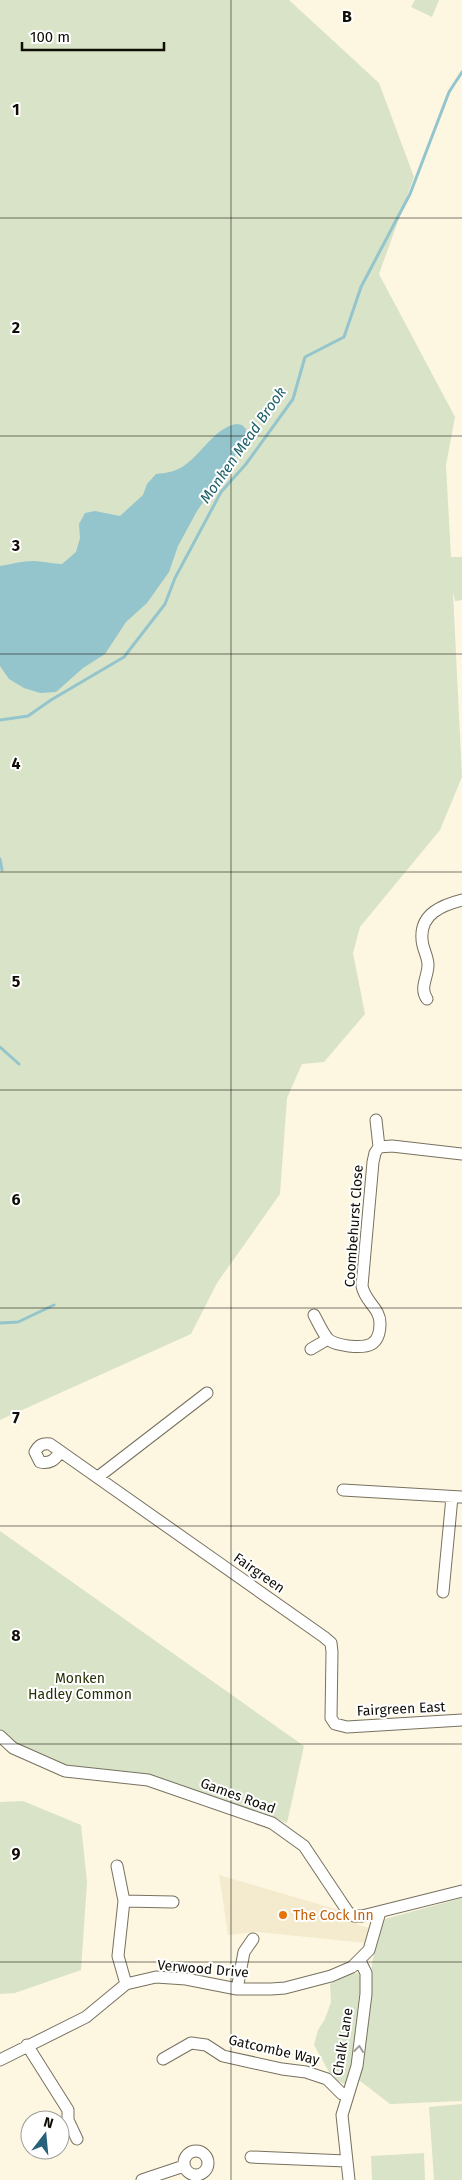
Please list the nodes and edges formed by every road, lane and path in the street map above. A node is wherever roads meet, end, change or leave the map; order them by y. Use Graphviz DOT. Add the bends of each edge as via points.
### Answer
graph roads {
  1 [pos="462,900"];
  2 [pos="427,999"];
  3 [pos="376,1120"];
  4 [pos="379,1147"];
  5 [pos="462,1154"];
  6 [pos="314,1315"];
  7 [pos="328,1339"];
  8 [pos="311,1349"];
  9 [pos="207,1393"];
  10 [pos="60,1452"];
  11 [pos="98,1478"];
  12 [pos="343,1490"];
  13 [pos="457,1497"];
  14 [pos="443,1592"];
  15 [pos="462,1720"];
  16 [pos="341,1727"];
  17 [pos="0,1736"];
  18 [pos="117,1866"];
  19 [pos="462,1892"];
  20 [pos="124,1901"];
  21 [pos="173,1902"];
  22 [pos="380,1912"];
  23 [pos="253,1939"];
  24 [pos="360,1961"];
  25 [pos="126,1984"];
  26 [pos="237,1989"];
  27 [pos="27,2045"];
  28 [pos="163,2059"];
  29 [pos="0,2060"];
  30 [pos="347,2096"];
  31 [pos="77,2139"];
  32 [pos="251,2157"];
  33 [pos="346,2161"];
  34 [pos="184,2166"];
  35 [pos="142,2180"];
  36 [pos="350,2180"];
  1 -- 2 [label="street" via="434,911 423,928 428,968 423,991"];
  3 -- 4 [label="street, Coombehurst Close"];
  4 -- 5 [label="street"];
  4 -- 7 [label="street, Coombehurst Close" via="373,1162 362,1286 364,1295 380,1316 379,1334 365,1348"];
  6 -- 7 [label="street"];
  7 -- 8 [label="street"];
  9 -- 11 [label="street"];
  10 -- 11 [label="street, Fairgreen"];
  11 -- 16 [label="street, Fairgreen" via="331,1643 331,1718"];
  12 -- 13 [label="street"];
  13 -- 14 [label="street"];
  15 -- 16 [label="street, Fairgreen East"];
  17 -- 22 [label="street, Games Road" via="13,1748 65,1770 148,1780 272,1823 304,1846 348,1912 354,1916"];
  18 -- 20 [label="street"];
  19 -- 22 [label="street, Games Road"];
  20 -- 21 [label="street"];
  20 -- 25 [label="street" via="118,1956"];
  22 -- 24 [label="street" via="369,1950"];
  23 -- 26 [label="street" via="244,1952"];
  24 -- 26 [label="street, Verwood Drive" via="332,1976 285,1988"];
  30 -- 24 [label="street, Chalk Lane, one-way" via="357,2066 366,1994 366,1973"];
  25 -- 26 [label="street, Verwood Drive" via="156,1977"];
  25 -- 27 [label="street, Verwood Drive" via="86,2016"];
  27 -- 29 [label="street, Verwood Drive"];
  27 -- 31 [label="street" via="68,2110 68,2120"];
  28 -- 30 [label="street, Gatcombe Way" via="191,2043 206,2045 223,2056 327,2079"];
  30 -- 33 [label="street, Chalk Lane" via="342,2115"];
  32 -- 33 [label="street"];
  33 -- 36 [label="street, Chalk Lane"];
  34 -- 35 [label="street"];
}
